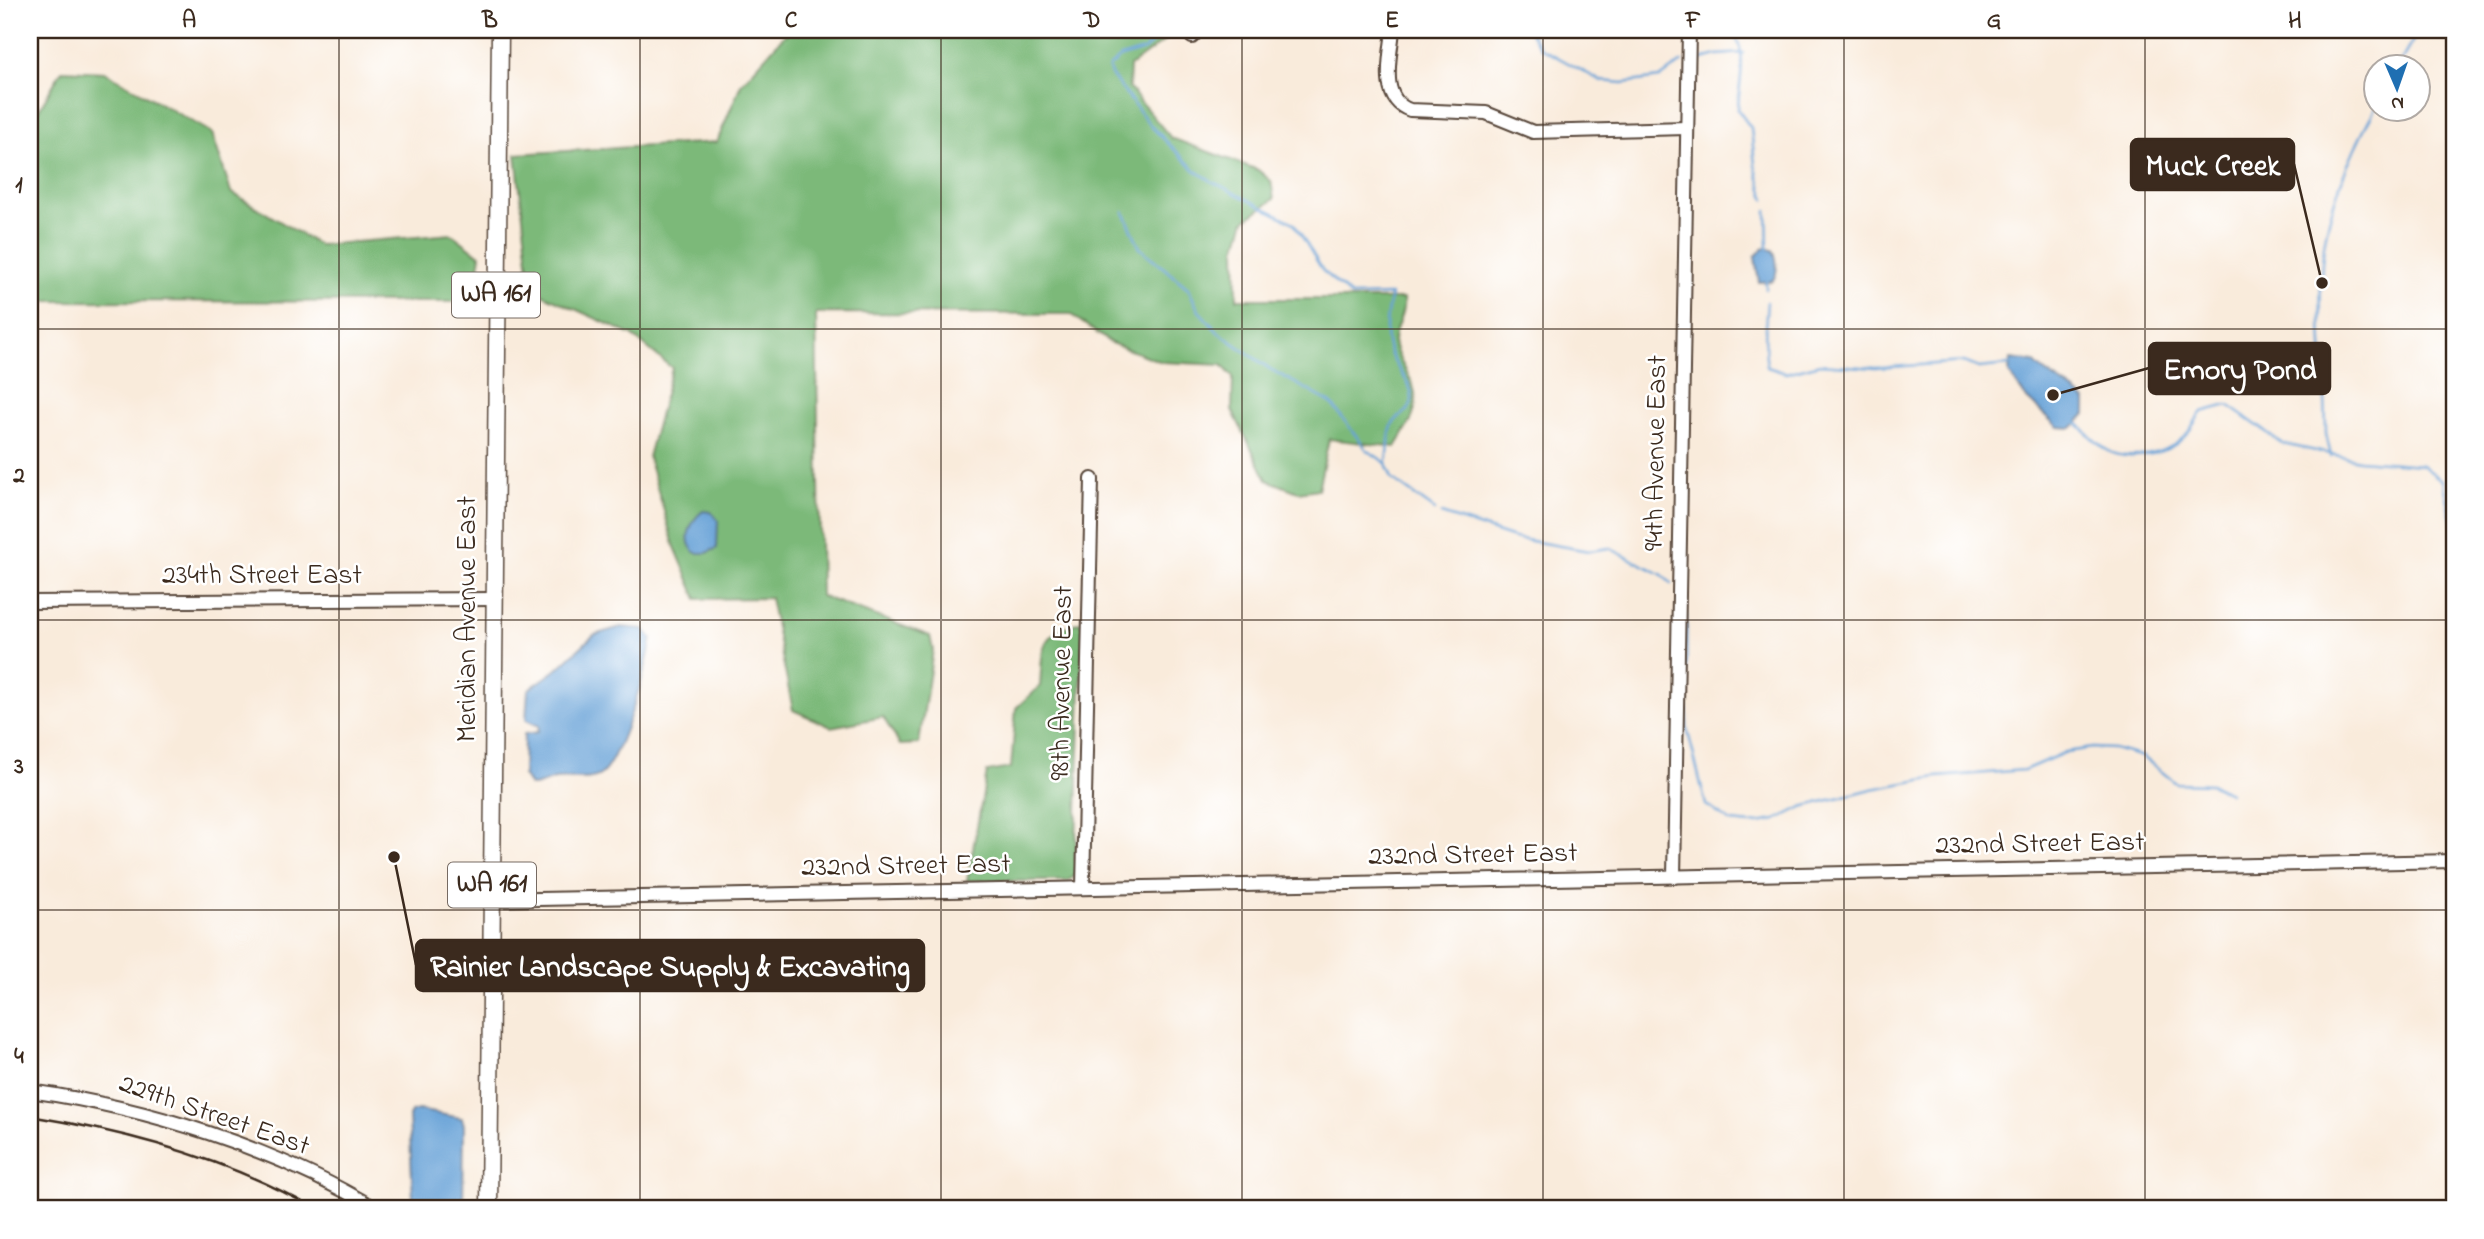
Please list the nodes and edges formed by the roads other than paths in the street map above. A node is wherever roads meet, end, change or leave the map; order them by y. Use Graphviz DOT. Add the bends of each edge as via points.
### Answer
graph roads {
  1 [pos="500,30"];
  2 [pos="1394,30"];
  3 [pos="1689,30"];
  4 [pos="1687,128"];
  5 [pos="1091,479"];
  6 [pos="494,599"];
  7 [pos="30,602"];
  8 [pos="2454,861"];
  9 [pos="1674,877"];
  10 [pos="1083,888"];
  11 [pos="492,900"];
  12 [pos="30,1091"];
  13 [pos="376,1209"];
  14 [pos="489,1209"];
  1 -- 6 [label="main road, Meridian Avenue East / WA 161"];
  2 -- 4 [label="street" via="1390,90 1399,106 1486,113 1533,132"];
  3 -- 4 [label="street, 94th Avenue East"];
  4 -- 9 [label="street, 94th Avenue East"];
  5 -- 10 [label="street, 98th Avenue East"];
  6 -- 7 [label="street, 234th Street East"];
  6 -- 11 [label="main road, Meridian Avenue East / WA 161"];
  8 -- 9 [label="street, 232nd Street East"];
  9 -- 10 [label="street, 232nd Street East"];
  10 -- 11 [label="street, 232nd Street East"];
  11 -- 14 [label="main road, Meridian Avenue East / WA 161"];
  12 -- 13 [label="street, 229th Street East" via="175,1123 291,1166"];
}
